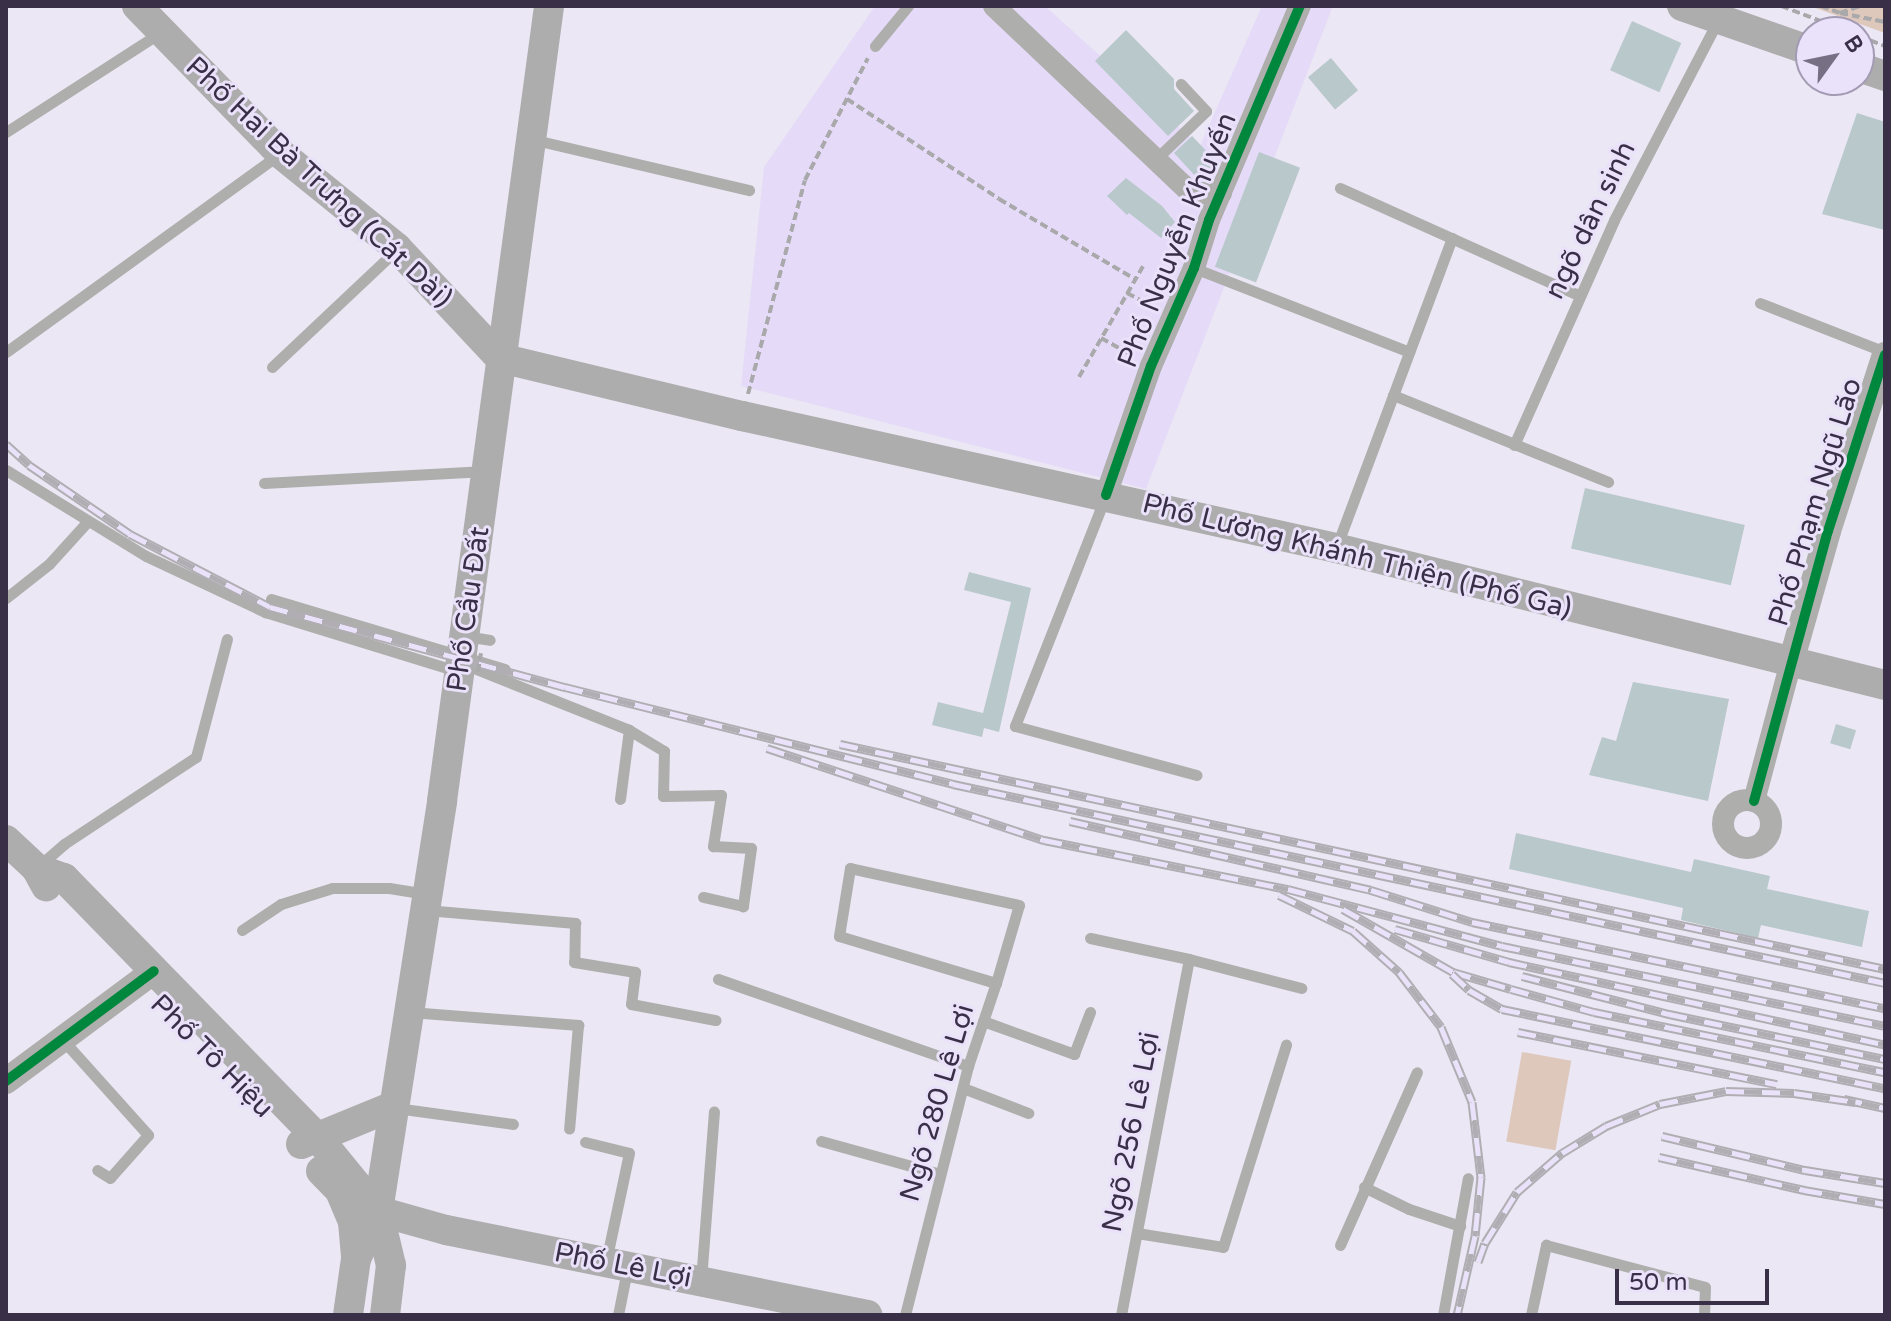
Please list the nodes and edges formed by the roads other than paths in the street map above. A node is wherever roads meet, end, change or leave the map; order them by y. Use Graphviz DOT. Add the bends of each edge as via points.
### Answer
graph roads {
  1 [pos="137,6"];
  2 [pos="549,6"];
  3 [pos="908,6"];
  4 [pos="994,6"];
  5 [pos="1300,6"];
  6 [pos="1682,6"];
  7 [pos="1718,20"];
  8 [pos="161,31"];
  9 [pos="875,46"];
  10 [pos="1795,46"];
  11 [pos="1181,84"];
  12 [pos="6,132"];
  13 [pos="530,139"];
  14 [pos="281,154"];
  15 [pos="1157,158"];
  16 [pos="1340,188"];
  17 [pos="749,190"];
  18 [pos="1191,193"];
  19 [pos="1221,193"];
  20 [pos="1209,220"];
  21 [pos="1452,238"];
  22 [pos="397,248"];
  23 [pos="1194,268"];
  24 [pos="1580,296"];
  25 [pos="1760,303"];
  26 [pos="6,352"];
  27 [pos="1409,352"];
  28 [pos="1885,354"];
  29 [pos="500,358"];
  30 [pos="272,367"];
  31 [pos="1393,395"];
  32 [pos="1514,445"];
  33 [pos="6,470"];
  34 [pos="487,471"];
  35 [pos="1608,482"];
  36 [pos="264,483"];
  37 [pos="1106,495"];
  38 [pos="88,521"];
  39 [pos="1336,548"];
  40 [pos="6,598"];
  41 [pos="271,599"];
  42 [pos="227,639"];
  43 [pos="472,654"];
  44 [pos="1791,662"];
  45 [pos="505,669"];
  46 [pos="1885,685"];
  47 [pos="629,730"];
  48 [pos="1196,775"];
  49 [pos="620,799"];
  50 [pos="1754,801"];
  51 [pos="16,853"];
  52 [pos="703,897"];
  53 [pos="427,902"];
  54 [pos="242,930"];
  55 [pos="1090,938"];
  56 [pos="1189,959"];
  57 [pos="146,976"];
  58 [pos="718,979"];
  59 [pos="996,983"];
  60 [pos="1301,988"];
  61 [pos="409,1012"];
  62 [pos="1090,1012"];
  63 [pos="715,1020"];
  64 [pos="983,1021"];
  65 [pos="61,1038"];
  66 [pos="1286,1045"];
  67 [pos="968,1066"];
  68 [pos="1417,1072"];
  69 [pos="6,1081"];
  70 [pos="963,1088"];
  71 [pos="391,1107"];
  72 [pos="714,1112"];
  73 [pos="1028,1113"];
  74 [pos="513,1124"];
  75 [pos="569,1129"];
  76 [pos="821,1141"];
  77 [pos="309,1142"];
  78 [pos="585,1142"];
  79 [pos="97,1170"];
  80 [pos="940,1174"];
  81 [pos="1468,1178"];
  82 [pos="1364,1187"];
  83 [pos="378,1211"];
  84 [pos="1460,1226"];
  85 [pos="1137,1233"];
  86 [pos="1340,1245"];
  87 [pos="356,1259"];
  88 [pos="617,1263"];
  89 [pos="701,1280"];
  90 [pos="850,1313"];
  91 [pos="348,1315"];
  92 [pos="385,1315"];
  93 [pos="618,1315"];
  94 [pos="905,1315"];
  95 [pos="1121,1315"];
  96 [pos="1443,1315"];
  97 [pos="1531,1315"];
  98 [pos="1704,1315"];
  1 -- 8 [label="main road, Phố Hai Bà Trưng (Cát Dài)"];
  2 -- 13 [label="main road, Phố Cầu Đất"];
  3 -- 9 [label="lane"];
  4 -- 15 [label="street"];
  5 -- 19 [label="street, Phố Nguyễn Khuyến"];
  6 -- 7 [label="main road"];
  7 -- 10 [label="main road"];
  7 -- 24 [label="lane, ngõ dân sinh"];
  8 -- 12 [label="lane"];
  8 -- 14 [label="main road, Phố Hai Bà Trưng (Cát Dài)"];
  11 -- 15 [label="lane" via="1206,111"];
  13 -- 17 [label="lane"];
  13 -- 29 [label="main road, Phố Cầu Đất"];
  14 -- 22 [label="main road, Phố Hai Bà Trưng (Cát Dài)"];
  14 -- 26 [label="lane"];
  15 -- 18 [label="street"];
  16 -- 21 [label="lane"];
  18 -- 19 [label="street"];
  18 -- 20 [label="street"];
  19 -- 20 [label="street, Phố Nguyễn Khuyến"];
  20 -- 23 [label="street, Phố Nguyễn Khuyến"];
  21 -- 24 [label="lane"];
  21 -- 27 [label="lane"];
  22 -- 29 [label="main road, Phố Hai Bà Trưng (Cát Dài)"];
  22 -- 30 [label="lane"];
  23 -- 27 [label="lane"];
  23 -- 37 [label="street, Phố Nguyễn Khuyến" via="1151,366"];
  24 -- 32 [label="lane, ngõ dân sinh"];
  25 -- 28 [label="lane"];
  27 -- 31 [label="lane"];
  28 -- 44 [label="street, Phố Phạm Ngũ Lão"];
  29 -- 34 [label="main road, Phố Cầu Đất"];
  29 -- 37 [label="main road, Phố Lương Khánh Thiện (Phố Ga)"];
  31 -- 32 [label="lane"];
  31 -- 39 [label="lane"];
  32 -- 35 [label="lane"];
  33 -- 38 [label="lane"];
  34 -- 36 [label="lane"];
  34 -- 43 [label="main road, Phố Cầu Đất"];
  37 -- 39 [label="main road, Phố Lương Khánh Thiện (Phố Ga)"];
  37 -- 48 [label="lane" via="1015,726"];
  38 -- 40 [label="lane" via="49,564"];
  38 -- 43 [label="lane" via="146,556 265,612"];
  39 -- 44 [label="main road, Phố Lương Khánh Thiện (Phố Ga)"];
  41 -- 43 [label="lane"];
  42 -- 51 [label="lane" via="196,757 64,844"];
  43 -- 45 [label="lane"];
  43 -- 47 [label="lane" via="471,667"];
  43 -- 53 [label="main road, Phố Cầu Đất"];
  44 -- 46 [label="main road, Phố Lương Khánh Thiện (Phố Ga)"];
  44 -- 50 [label="street"];
  47 -- 49 [label="lane"];
  47 -- 52 [label="lane" via="664,751 663,796 721,795 713,846 751,848 743,906"];
  51 -- 57 [label="main road, Phố Tô Hiệu" via="50,893"];
  53 -- 54 [label="lane" via="389,888 332,888 281,904"];
  53 -- 61 [label="main road, Phố Cầu Đất"];
  53 -- 63 [label="lane" via="575,923 574,962 635,972 631,1004"];
  55 -- 56 [label="lane"];
  56 -- 60 [label="lane"];
  56 -- 85 [label="lane, Ngõ 256 Lê Lợi"];
  57 -- 65 [label="street"];
  57 -- 77 [label="main road, Phố Tô Hiệu"];
  58 -- 67 [label="lane"];
  59 -- 59 [label="lane, Ngõ 280 Lê Lợi" via="1019,905 850,868 839,936"];
  59 -- 64 [label="lane, Ngõ 280 Lê Lợi"];
  61 -- 71 [label="main road, Phố Cầu Đất"];
  61 -- 75 [label="lane" via="578,1025"];
  62 -- 64 [label="lane" via="1074,1054"];
  64 -- 67 [label="lane, Ngõ 280 Lê Lợi"];
  65 -- 69 [label="street"];
  65 -- 79 [label="lane" via="148,1135 110,1178"];
  66 -- 85 [label="lane" via="1223,1247"];
  67 -- 70 [label="lane, Ngõ 280 Lê Lợi"];
  68 -- 82 [label="lane"];
  70 -- 73 [label="lane"];
  70 -- 80 [label="lane, Ngõ 280 Lê Lợi"];
  71 -- 74 [label="lane"];
  71 -- 77 [label="main road"];
  71 -- 83 [label="main road, Phố Cầu Đất"];
  72 -- 89 [label="lane"];
  76 -- 80 [label="lane"];
  77 -- 83 [label="main road, Phố Tô Hiệu"];
  77 -- 87 [label="main road, Phố Tô Hiệu" via="353,1222"];
  78 -- 88 [label="lane" via="629,1153"];
  80 -- 94 [label="lane, Ngõ 280 Lê Lợi"];
  81 -- 84 [label="lane"];
  82 -- 84 [label="lane"];
  82 -- 86 [label="lane"];
  83 -- 87 [label="main road"];
  83 -- 88 [label="main road, Phố Lê Lợi" via="446,1230"];
  83 -- 92 [label="main road" via="391,1265"];
  84 -- 96 [label="lane"];
  85 -- 95 [label="lane, Ngõ 256 Lê Lợi"];
  87 -- 91 [label="main road"];
  88 -- 89 [label="main road, Phố Lê Lợi"];
  88 -- 93 [label="lane"];
  89 -- 90 [label="main road, Phố Lê Lợi"];
  97 -- 98 [label="lane" via="1546,1245 1705,1287"];
}
